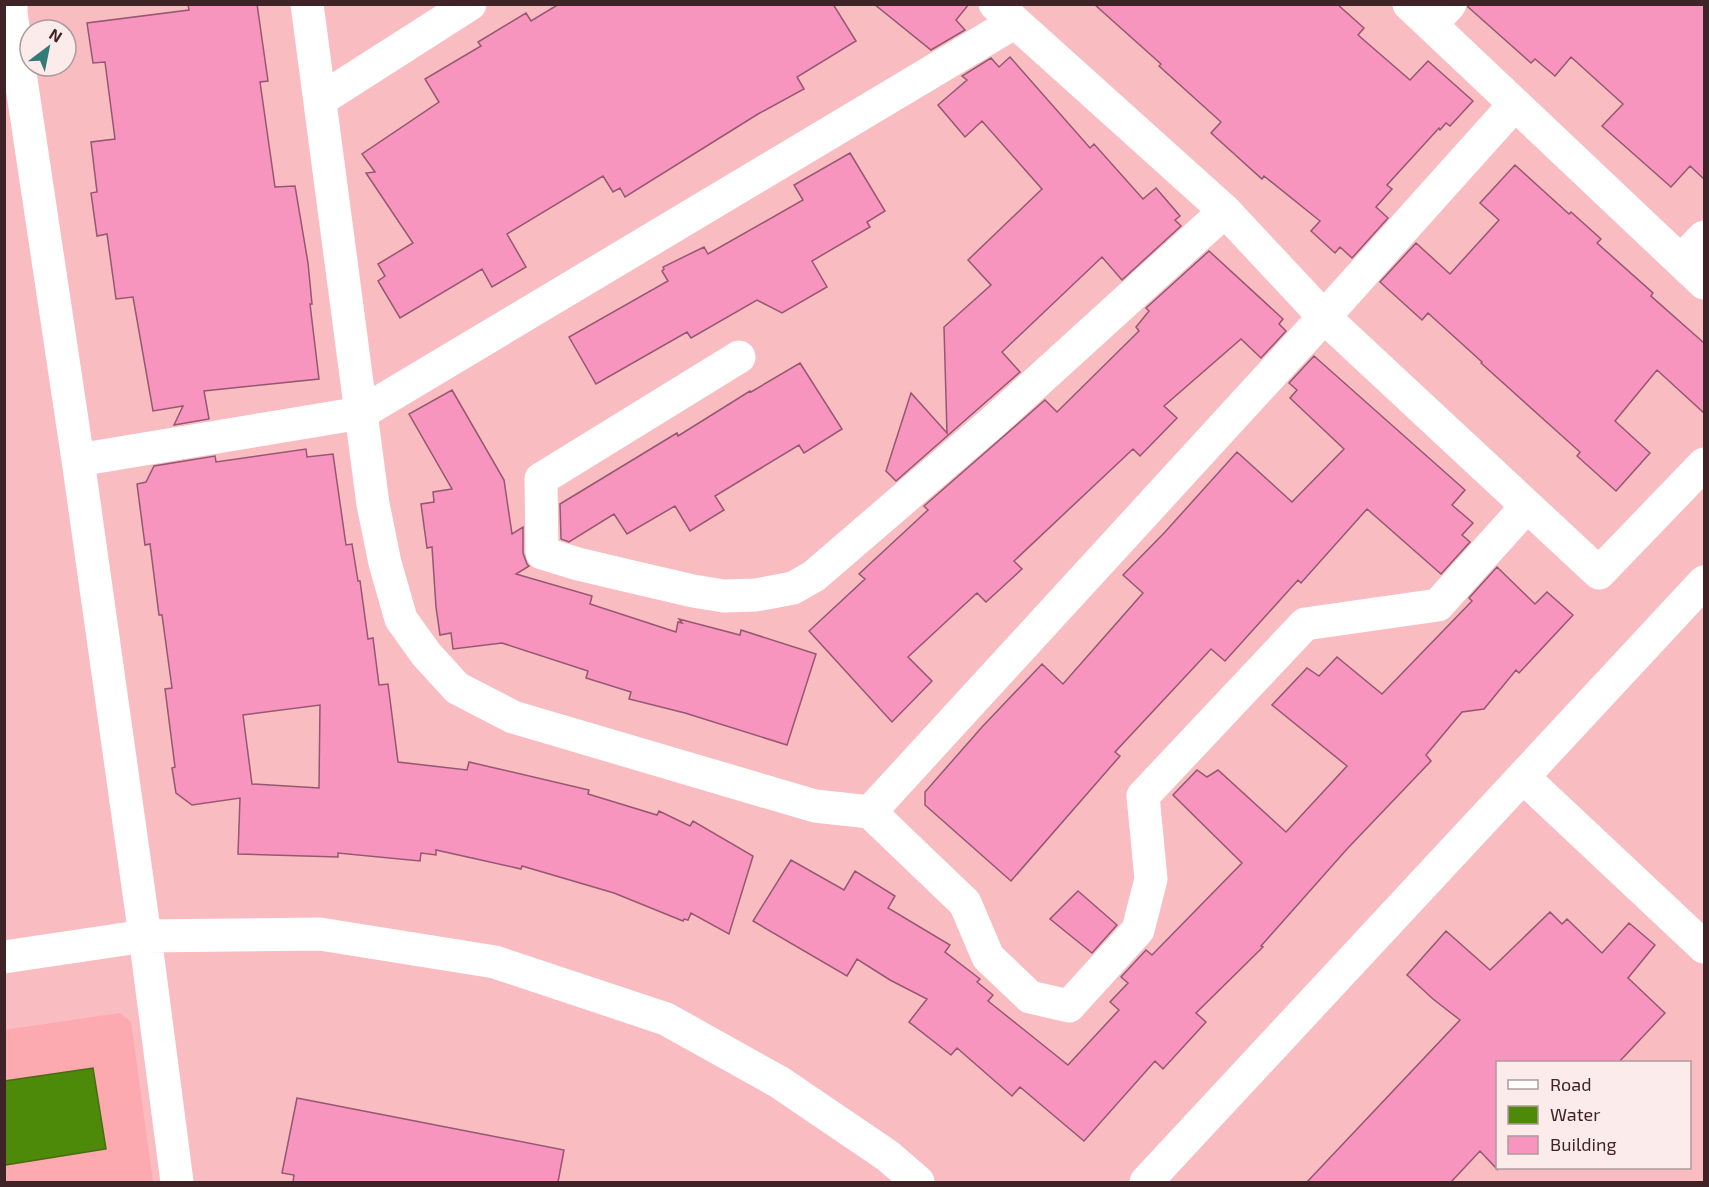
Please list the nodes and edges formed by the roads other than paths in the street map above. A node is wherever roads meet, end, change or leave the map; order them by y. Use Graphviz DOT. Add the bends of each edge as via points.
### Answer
graph roads {
  1 [pos="11,4"];
  2 [pos="307,4"];
  3 [pos="470,4"];
  4 [pos="1430,11"];
  5 [pos="1005,13"];
  6 [pos="320,100"];
  7 [pos="1515,104"];
  8 [pos="1226,211"];
  9 [pos="1704,237"];
  10 [pos="1693,272"];
  11 [pos="1323,317"];
  12 [pos="739,357"];
  13 [pos="361,413"];
  14 [pos="78,460"];
  15 [pos="1704,464"];
  16 [pos="1527,506"];
  17 [pos="1704,582"];
  18 [pos="1523,777"];
  19 [pos="870,812"];
  20 [pos="145,936"];
  21 [pos="1704,946"];
  22 [pos="4,957"];
  23 [pos="177,1182"];
  24 [pos="918,1182"];
  25 [pos="1146,1182"];
  1 -- 14 [label="street"];
  2 -- 6 [label="street"];
  3 -- 6 [label="street"];
  4 -- 7 [label="street"];
  5 -- 8 [label="street"];
  5 -- 13 [label="street"];
  6 -- 13 [label="street"];
  7 -- 10 [label="street"];
  7 -- 11 [label="street"];
  8 -- 11 [label="street"];
  8 -- 12 [label="street" via="994,422 813,576 793,588 724,596 543,553 541,479"];
  9 -- 10 [label="street"];
  11 -- 16 [label="street"];
  11 -- 19 [label="street"];
  13 -- 14 [label="street"];
  13 -- 19 [label="street" via="383,553 401,619 457,688 513,717 815,806"];
  14 -- 20 [label="street"];
  15 -- 16 [label="street" via="1599,573"];
  16 -- 19 [label="street" via="1438,605 1305,624 1143,795 1151,879 1138,930 1069,1005 1030,997 988,957 965,903"];
  17 -- 18 [label="street"];
  18 -- 21 [label="street"];
  18 -- 25 [label="street"];
  20 -- 22 [label="street"];
  20 -- 23 [label="street"];
  20 -- 24 [label="street" via="320,934 495,962 666,1019 779,1082 888,1156"];
}
